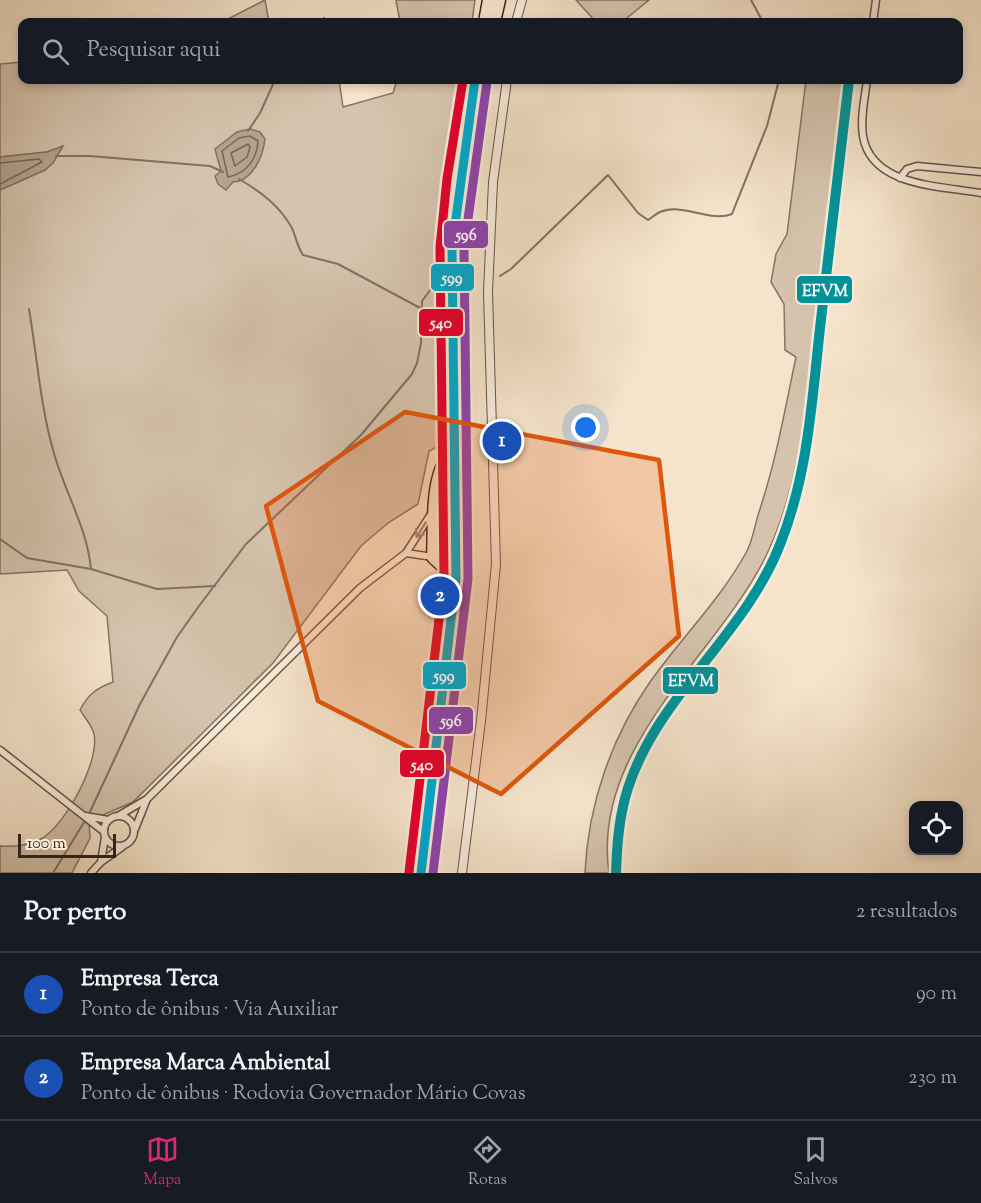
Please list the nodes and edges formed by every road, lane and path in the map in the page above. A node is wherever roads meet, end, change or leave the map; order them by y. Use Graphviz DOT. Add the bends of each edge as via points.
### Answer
graph roads {
  1 [pos="480,0"];
  2 [pos="489,0"];
  3 [pos="499,0"];
  4 [pos="522,0"];
  5 [pos="876,0"];
  6 [pos="482,18"];
  7 [pos="484,18"];
  8 [pos="495,18"];
  9 [pos="517,18"];
  10 [pos="874,18"];
  11 [pos="474,84"];
  12 [pos="484,84"];
  13 [pos="506,84"];
  14 [pos="867,84"];
  15 [pos="981,172"];
  16 [pos="900,178"];
  17 [pos="981,193"];
  18 [pos="455,448"];
  19 [pos="436,506"];
  20 [pos="406,553"];
  21 [pos="433,557"];
  22 [pos="456,578"];
  23 [pos="0,750"];
  24 [pos="147,799"];
  25 [pos="85,816"];
  26 [pos="118,816"];
  27 [pos="108,820"];
  28 [pos="104,834"];
  29 [pos="133,837"];
  30 [pos="124,845"];
  31 [pos="100,862"];
  32 [pos="91,873"];
  33 [pos="421,873"];
  34 [pos="430,873"];
  35 [pos="462,873"];
  1 -- 6 [label="highway"];
  2 -- 7 [label="highway"];
  3 -- 8 [label="highway"];
  4 -- 9 [label="street"];
  5 -- 10 [label="street"];
  11 -- 18 [label="highway" via="452,247"];
  12 -- 34 [label="highway" via="467,187 462,246 465,581"];
  13 -- 35 [label="street" via="493,182 488,292 496,564"];
  14 -- 16 [label="street" via="862,129 865,145 876,163"];
  15 -- 16 [label="street" via="917,166"];
  16 -- 17 [label="street"];
  18 -- 19 [label="highway" via="445,457 440,471"];
  18 -- 22 [label="highway"];
  19 -- 20 [label="street, one-way"];
  19 -- 21 [label="highway"];
  20 -- 21 [label="street"];
  20 -- 24 [label="street" via="342,604"];
  21 -- 22 [label="highway"];
  22 -- 33 [label="highway"];
  23 -- 25 [label="street"];
  24 -- 26 [label="street"];
  24 -- 29 [label="street"];
  25 -- 27 [label="street"];
  25 -- 28 [label="street"];
  26 -- 27 [label="street"];
  26 -- 29 [label="street" via="129,820"];
  27 -- 28 [label="street"];
  28 -- 30 [label="street" via="113,845"];
  28 -- 31 [label="street"];
  29 -- 30 [label="street"];
  30 -- 31 [label="street"];
  31 -- 32 [label="street"];
}
